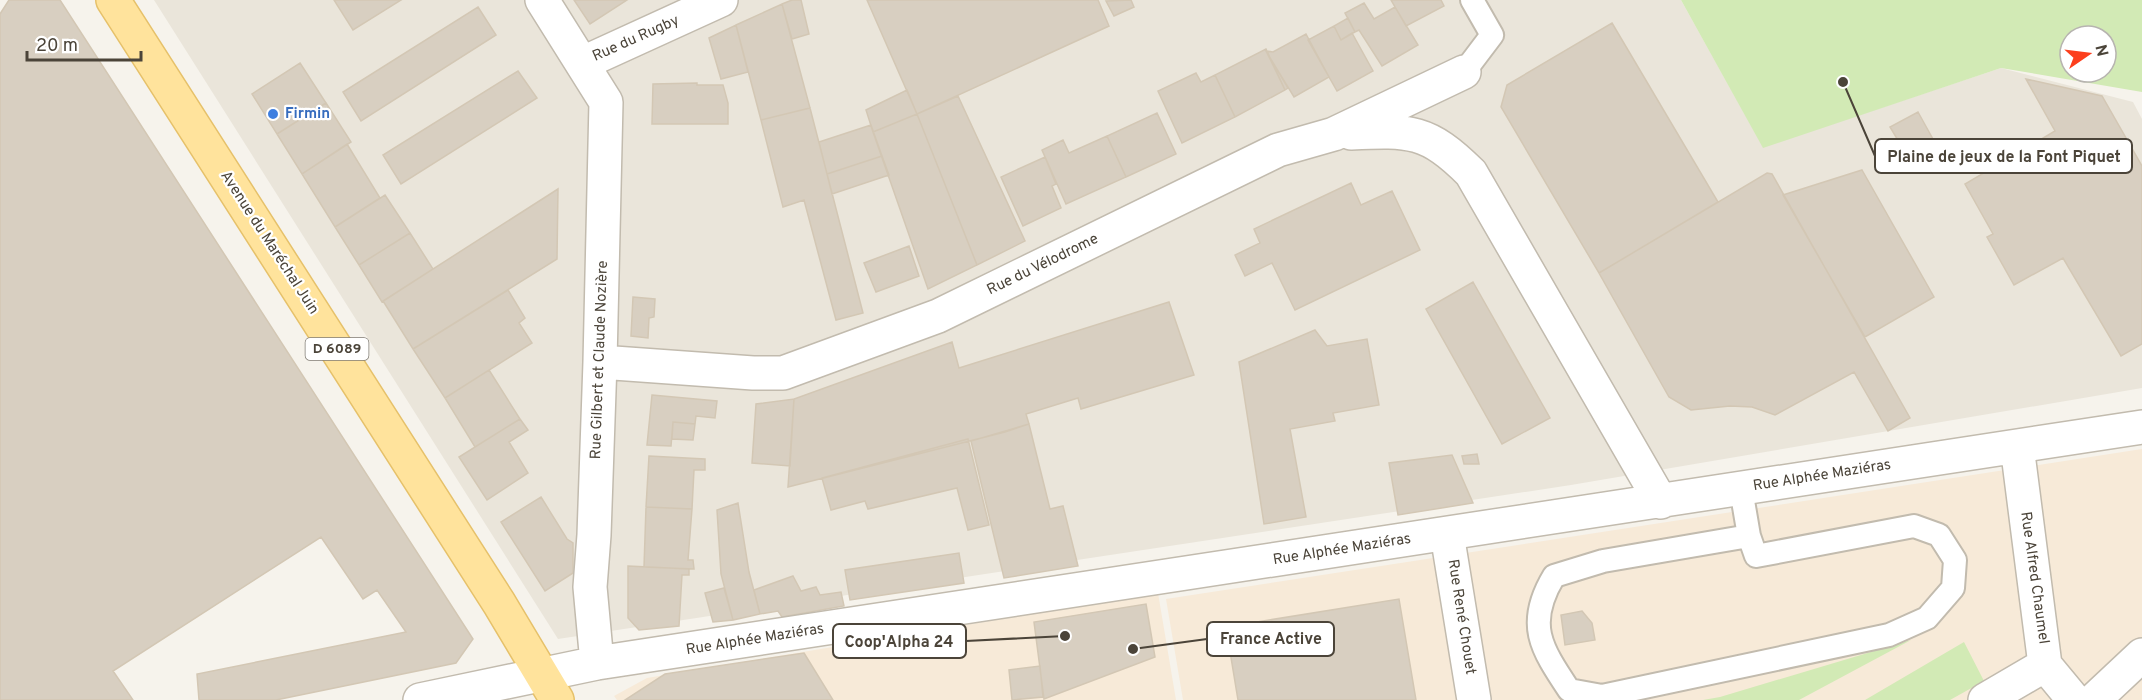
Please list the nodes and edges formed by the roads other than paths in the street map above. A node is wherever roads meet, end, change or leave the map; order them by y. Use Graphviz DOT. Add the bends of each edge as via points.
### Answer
graph roads {
  1 [pos="113,0"];
  2 [pos="542,0"];
  3 [pos="721,0"];
  4 [pos="1472,0"];
  5 [pos="583,63"];
  6 [pos="1464,72"];
  7 [pos="1334,134"];
  8 [pos="600,362"];
  9 [pos="2142,427"];
  10 [pos="2018,446"];
  11 [pos="1741,489"];
  12 [pos="1661,502"];
  13 [pos="1447,534"];
  14 [pos="1749,537"];
  15 [pos="2142,655"];
  16 [pos="597,663"];
  17 [pos="2045,665"];
  18 [pos="550,687"];
  19 [pos="420,700"];
  20 [pos="1474,700"];
  21 [pos="1985,700"];
  22 [pos="2074,700"];
  23 [pos="2094,700"];
  1 -- 18 [label="main road, Avenue du Maréchal Juin / D 6089"];
  2 -- 5 [label="street, Rue Gilbert et Claude Nozière"];
  3 -- 5 [label="street, Rue du Rugby"];
  4 -- 6 [label="lane" via="1492,35"];
  5 -- 8 [label="street, Rue Gilbert et Claude Nozière" via="606,102"];
  6 -- 7 [label="street, Rue du Vélodrome"];
  7 -- 8 [label="street, Rue du Vélodrome" via="1278,150 938,316 783,373"];
  7 -- 12 [label="street" via="1396,130 1446,148 1471,173"];
  8 -- 16 [label="street, Rue Gilbert et Claude Nozière" via="590,587"];
  9 -- 10 [label="street, Rue Alphée Maziéras"];
  10 -- 11 [label="street, Rue Alphée Maziéras"];
  10 -- 17 [label="street, Rue Alfred Chaumel"];
  11 -- 12 [label="street, Rue Alphée Maziéras"];
  11 -- 14 [label="lane"];
  12 -- 13 [label="street, Rue Alphée Maziéras"];
  13 -- 16 [label="street, Rue Alphée Maziéras"];
  13 -- 20 [label="street, Rue René Chouet"];
  14 -- 14 [label="lane" via="1603,561 1554,576 1542,597 1538,626 1547,656 1569,690 1602,696 1889,635 1927,618 1953,588 1956,560 1939,535 1914,526 1756,556"];
  15 -- 23 [label="street"];
  16 -- 18 [label="street, Rue Alphée Maziéras"];
  17 -- 21 [label="street"];
  17 -- 22 [label="street, Rue Alfred Chaumel"];
  18 -- 19 [label="street, Rue Alphée Maziéras"];
}
